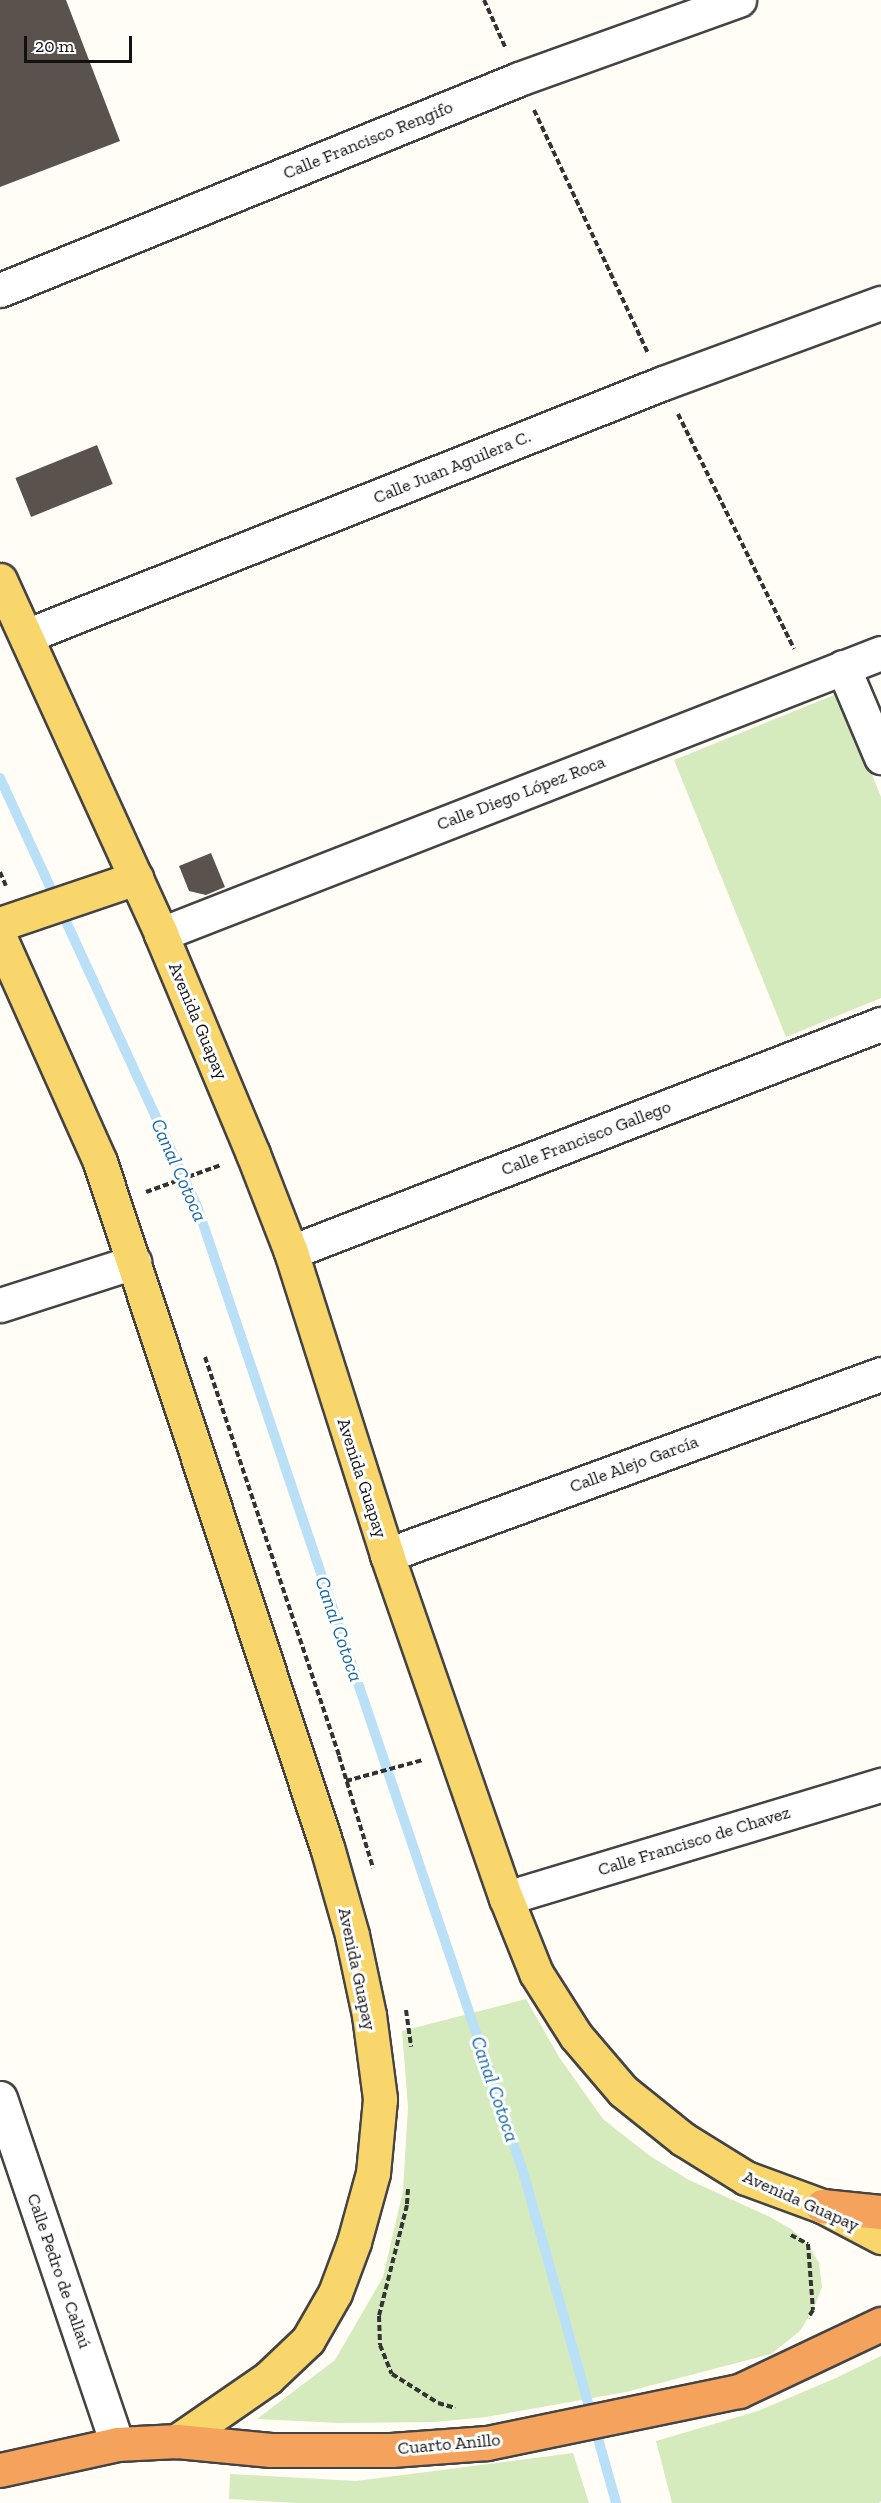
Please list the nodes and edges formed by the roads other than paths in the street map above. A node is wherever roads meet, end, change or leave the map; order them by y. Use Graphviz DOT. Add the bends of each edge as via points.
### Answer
graph roads {
  1 [pos="739,0"];
  2 [pos="0,290"];
  3 [pos="881,303"];
  4 [pos="0,580"];
  5 [pos="26,636"];
  6 [pos="881,652"];
  7 [pos="843,667"];
  8 [pos="881,757"];
  9 [pos="136,878"];
  10 [pos="15,919"];
  11 [pos="161,934"];
  12 [pos="0,938"];
  13 [pos="881,1024"];
  14 [pos="291,1252"];
  15 [pos="134,1262"];
  16 [pos="0,1305"];
  17 [pos="881,1374"];
  18 [pos="387,1555"];
  19 [pos="881,1785"];
  20 [pos="506,1898"];
  21 [pos="0,2098"];
  22 [pos="822,2206"];
  23 [pos="881,2211"];
  24 [pos="881,2237"];
  25 [pos="881,2324"];
  26 [pos="177,2441"];
  27 [pos="117,2444"];
  28 [pos="0,2470"];
  1 -- 2 [label="street, Calle Francisco Rengifo" via="519,79"];
  3 -- 5 [label="street, Calle Juan Aguilera C." via="663,383"];
  4 -- 5 [label="main road, Avenida Guapay"];
  5 -- 9 [label="main road, Avenida Guapay"];
  6 -- 7 [label="street, Calle Diego López Roca"];
  7 -- 8 [label="street"];
  7 -- 11 [label="street, Calle Diego López Roca"];
  9 -- 10 [label="main road"];
  9 -- 11 [label="main road, Avenida Guapay"];
  11 -- 14 [label="main road, Avenida Guapay"];
  12 -- 15 [label="main road, Avenida Guapay" via="100,1162"];
  13 -- 14 [label="street, Calle Francisco Gallego"];
  14 -- 18 [label="main road, Avenida Guapay"];
  15 -- 16 [label="street"];
  15 -- 26 [label="main road, Avenida Guapay" via="327,1847 369,2015 380,2099 373,2173 354,2242 335,2293 308,2340 268,2378"];
  17 -- 18 [label="street, Calle Alejo García"];
  18 -- 20 [label="main road, Avenida Guapay"];
  19 -- 20 [label="street, Calle Francisco de Chavez"];
  20 -- 22 [label="main road, Avenida Guapay" via="537,1972 576,2036 623,2091 683,2139 746,2178"];
  21 -- 27 [label="street, Calle Pedro de Callaú"];
  22 -- 23 [label="highway"];
  22 -- 24 [label="main road, Avenida Guapay"];
  25 -- 26 [label="highway, Cuarto Anillo" via="739,2391 488,2443 391,2450 271,2450"];
  26 -- 27 [label="highway, Cuarto Anillo"];
  27 -- 28 [label="highway, Cuarto Anillo"];
}
